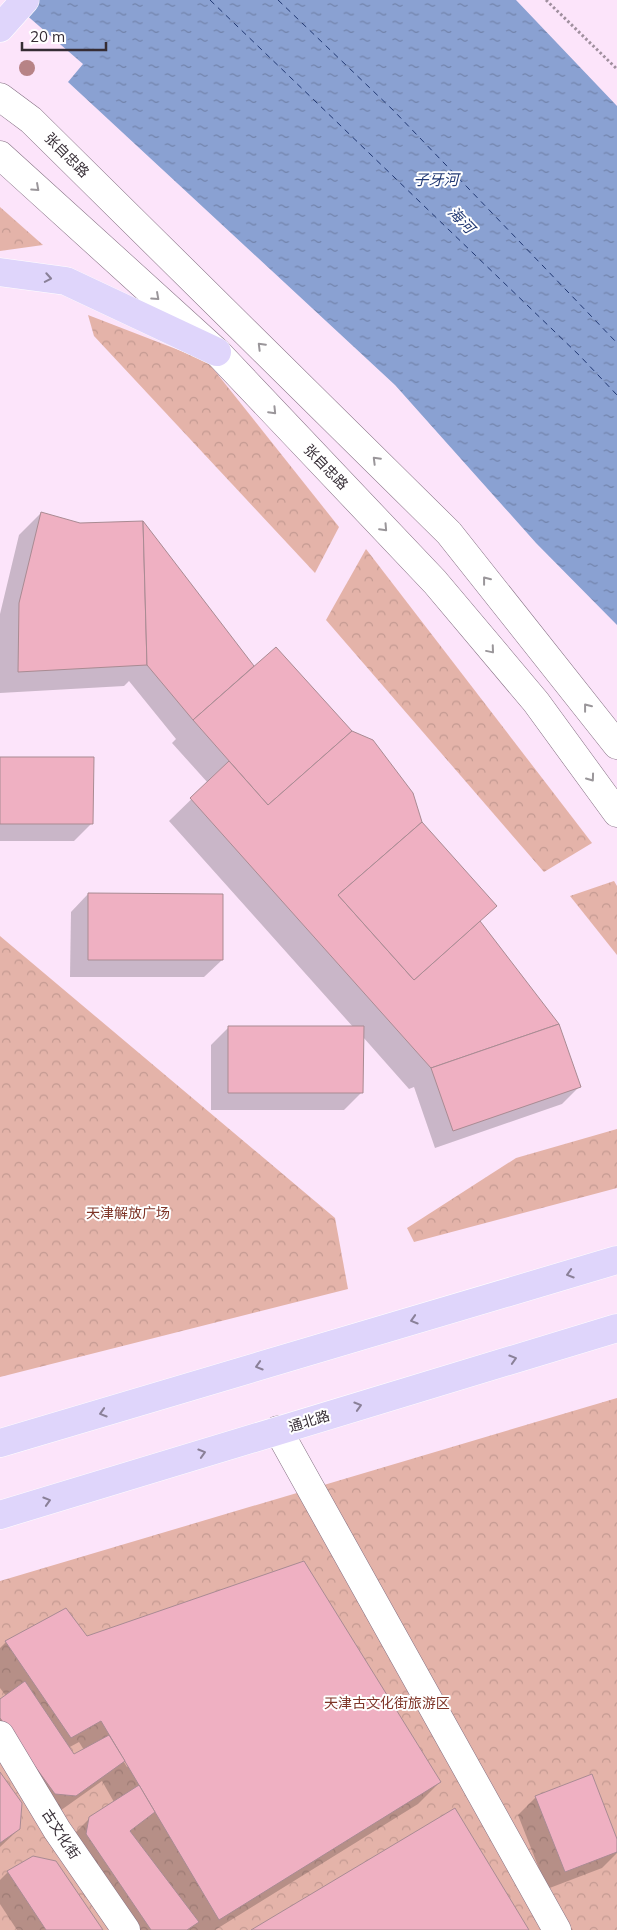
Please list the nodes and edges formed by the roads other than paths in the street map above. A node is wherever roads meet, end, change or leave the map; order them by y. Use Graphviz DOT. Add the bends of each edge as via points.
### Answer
graph roads {
  1 [pos="25,0"];
  2 [pos="0,28"];
  3 [pos="0,97"];
  4 [pos="0,155"];
  5 [pos="0,272"];
  6 [pos="217,352"];
  7 [pos="617,746"];
  8 [pos="617,813"];
  9 [pos="617,1260"];
  10 [pos="617,1328"];
  11 [pos="278,1430"];
  12 [pos="0,1443"];
  13 [pos="0,1515"];
  14 [pos="0,1735"];
  15 [pos="126,1930"];
  16 [pos="557,1930"];
  1 -- 2 [label="main road"];
  7 -- 3 [label="street, 张自忠路, one-way" via="449,533 32,120"];
  4 -- 6 [label="street, 张自忠路, one-way"];
  5 -- 6 [label="main road, one-way" via="66,281"];
  6 -- 8 [label="street, 张自忠路, one-way" via="435,582 536,702"];
  9 -- 12 [label="main road, one-way"];
  11 -- 10 [label="main road, 通北路, one-way"];
  13 -- 11 [label="main road, 通北路, one-way"];
  11 -- 16 [label="street"];
  14 -- 15 [label="street, 古文化街" via="57,1830"];
}
